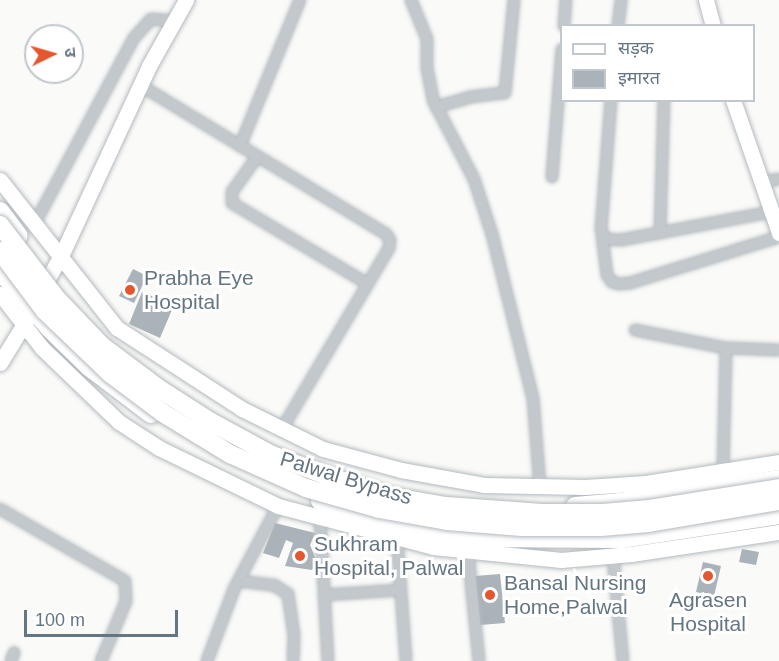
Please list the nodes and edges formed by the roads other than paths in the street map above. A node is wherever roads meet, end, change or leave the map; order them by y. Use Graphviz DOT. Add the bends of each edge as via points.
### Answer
graph roads {
  1 [pos="186,0"];
  2 [pos="300,0"];
  3 [pos="411,0"];
  4 [pos="514,0"];
  5 [pos="566,0"];
  6 [pos="621,0"];
  7 [pos="706,0"];
  8 [pos="172,21"];
  9 [pos="564,24"];
  10 [pos="618,24"];
  11 [pos="712,24"];
  12 [pos="560,63"];
  13 [pos="140,85"];
  14 [pos="611,102"];
  15 [pos="664,102"];
  16 [pos="734,102"];
  17 [pos="436,107"];
  18 [pos="240,146"];
  19 [pos="257,156"];
  20 [pos="552,177"];
  21 [pos="779,179"];
  22 [pos="0,180"];
  23 [pos="761,182"];
  24 [pos="0,211"];
  25 [pos="771,212"];
  26 [pos="0,225"];
  27 [pos="33,225"];
  28 [pos="660,233"];
  29 [pos="602,235"];
  30 [pos="779,235"];
  31 [pos="0,251"];
  32 [pos="60,258"];
  33 [pos="0,271"];
  34 [pos="49,277"];
  35 [pos="368,284"];
  36 [pos="0,294"];
  37 [pos="32,308"];
  38 [pos="24,327"];
  39 [pos="635,330"];
  40 [pos="726,348"];
  41 [pos="779,350"];
  42 [pos="0,363"];
  43 [pos="282,429"];
  44 [pos="779,462"];
  45 [pos="723,471"];
  46 [pos="779,479"];
  47 [pos="540,486"];
  48 [pos="779,488"];
  49 [pos="779,501"];
  50 [pos="278,506"];
  51 [pos="0,509"];
  52 [pos="779,515"];
  53 [pos="320,518"];
  54 [pos="779,532"];
  55 [pos="397,538"];
  56 [pos="468,552"];
  57 [pos="613,556"];
  58 [pos="239,581"];
  59 [pos="400,590"];
  60 [pos="324,595"];
  61 [pos="100,661"];
  62 [pos="207,661"];
  63 [pos="293,661"];
  64 [pos="328,661"];
  65 [pos="406,661"];
  66 [pos="479,661"];
  67 [pos="623,661"];
  1 -- 8 [label="street"];
  2 -- 18 [label="street"];
  3 -- 17 [label="street" via="427,39 429,81"];
  4 -- 17 [label="street" via="505,93 470,97"];
  5 -- 9 [label="street"];
  6 -- 10 [label="street"];
  7 -- 11 [label="street"];
  8 -- 13 [label="street"];
  8 -- 27 [label="street" via="151,19 134,38"];
  12 -- 20 [label="street"];
  13 -- 18 [label="street"];
  13 -- 32 [label="street"];
  14 -- 29 [label="street"];
  15 -- 28 [label="street"];
  16 -- 23 [label="street"];
  17 -- 47 [label="street" via="474,179 492,234 533,398"];
  18 -- 19 [label="street"];
  19 -- 35 [label="street" via="389,237 389,248"];
  19 -- 35 [label="street" via="232,192 232,203"];
  21 -- 23 [label="street"];
  22 -- 27 [label="street"];
  23 -- 25 [label="street"];
  24 -- 34 [label="highway"];
  25 -- 28 [label="street"];
  25 -- 30 [label="street"];
  26 -- 48 [label="highway, Palwal Bypass, bridge" via="57,299 102,346 211,422 272,455 328,476 388,496 446,506 542,513 603,513"];
  27 -- 32 [label="street"];
  28 -- 29 [label="street" via="609,241"];
  29 -- 30 [label="street" via="607,275 620,284"];
  31 -- 49 [label="highway, Palwal Bypass, bridge" via="45,311 111,374 163,413 230,454 306,488 379,509 447,521 522,527 650,523"];
  32 -- 34 [label="street"];
  32 -- 43 [label="street" via="117,328 242,409"];
  33 -- 37 [label="highway"];
  34 -- 37 [label="street"];
  34 -- 46 [label="highway" via="120,352 170,389 276,450 393,489 473,502 570,506"];
  35 -- 43 [label="street"];
  36 -- 38 [label="street"];
  37 -- 38 [label="street"];
  37 -- 52 [label="highway" via="88,367 165,424 297,493 398,525 478,538 621,539"];
  38 -- 42 [label="street"];
  38 -- 50 [label="street" via="119,422 159,448"];
  39 -- 40 [label="street"];
  40 -- 41 [label="street"];
  40 -- 45 [label="street"];
  43 -- 47 [label="street" via="323,449 401,470 484,485"];
  44 -- 45 [label="street"];
  45 -- 47 [label="street" via="645,483"];
  50 -- 53 [label="street"];
  50 -- 58 [label="street"];
  51 -- 61 [label="street" via="125,581 126,601"];
  53 -- 55 [label="street"];
  53 -- 60 [label="street"];
  54 -- 57 [label="street"];
  55 -- 56 [label="street"];
  55 -- 59 [label="street"];
  56 -- 57 [label="street" via="561,560"];
  56 -- 66 [label="street"];
  57 -- 67 [label="street"];
  58 -- 62 [label="street"];
  58 -- 63 [label="street" via="274,585 288,594"];
  59 -- 60 [label="street"];
  59 -- 65 [label="street"];
  60 -- 64 [label="street"];
}
